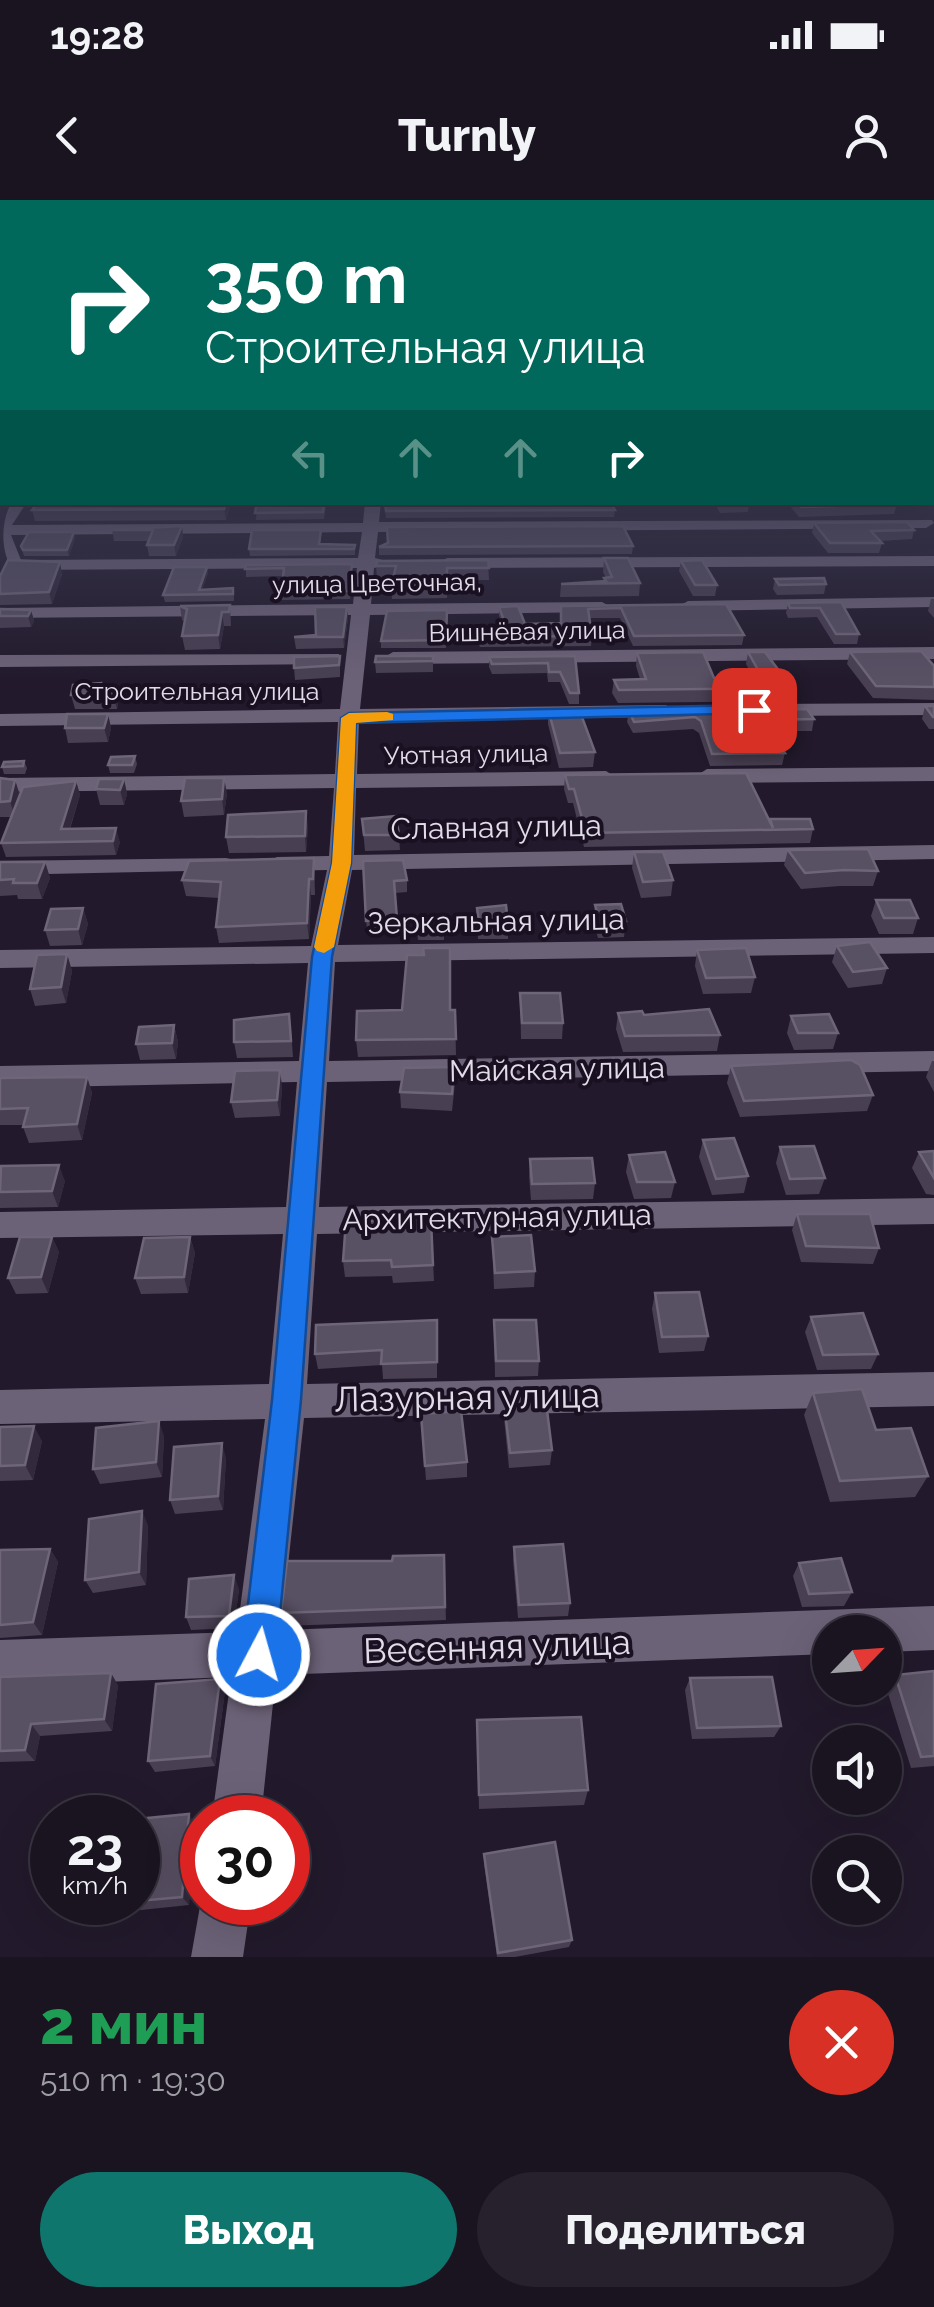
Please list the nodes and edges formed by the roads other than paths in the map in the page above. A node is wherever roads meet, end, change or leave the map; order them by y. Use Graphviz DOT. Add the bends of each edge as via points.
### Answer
graph roads {
  1 [pos="302,517"];
  2 [pos="371,517"];
  3 [pos="556,517"];
  4 [pos="922,517"];
  5 [pos="926,523"];
  6 [pos="0,530"];
  7 [pos="934,539"];
  8 [pos="6,552"];
  9 [pos="934,561"];
  10 [pos="404,563"];
  11 [pos="424,563"];
  12 [pos="366,564"];
  13 [pos="934,602"];
  14 [pos="621,606"];
  15 [pos="660,606"];
  16 [pos="363,608"];
  17 [pos="0,613"];
  18 [pos="934,652"];
  19 [pos="356,658"];
  20 [pos="0,662"];
  21 [pos="934,709"];
  22 [pos="682,710"];
  23 [pos="740,710"];
  24 [pos="349,718"];
  25 [pos="0,720"];
  26 [pos="934,774"];
  27 [pos="676,776"];
  28 [pos="637,777"];
  29 [pos="346,784"];
  30 [pos="0,785"];
  31 [pos="934,852"];
  32 [pos="341,863"];
  33 [pos="0,868"];
  34 [pos="934,945"];
  35 [pos="322,957"];
  36 [pos="0,959"];
  37 [pos="934,1061"];
  38 [pos="313,1074"];
  39 [pos="0,1077"];
  40 [pos="934,1210"];
  41 [pos="302,1221"];
  42 [pos="0,1225"];
  43 [pos="934,1389"];
  44 [pos="286,1400"];
  45 [pos="0,1406"];
  46 [pos="934,1628"];
  47 [pos="259,1655"];
  48 [pos="0,1662"];
  49 [pos="239,1795"];
  50 [pos="221,1925"];
  51 [pos="217,1957"];
  1 -- 6 [label="street"];
  2 -- 12 [label="street"];
  3 -- 5 [label="street"];
  4 -- 5 [label="street"];
  5 -- 7 [label="street"];
  6 -- 8 [label="street"];
  8 -- 12 [label="street" via="15,565 34,566"];
  9 -- 11 [label="street"];
  10 -- 12 [label="street"];
  12 -- 16 [label="street"];
  13 -- 15 [label="street"];
  14 -- 16 [label="street, улица Цветочная,"];
  16 -- 17 [label="street, улица Цветочная,"];
  16 -- 19 [label="street"];
  18 -- 19 [label="street, Вишнёвая улица"];
  19 -- 20 [label="street, Вишнёвая улица"];
  19 -- 24 [label="street"];
  21 -- 23 [label="street"];
  22 -- 24 [label="street, Строительная улица"];
  24 -- 25 [label="street, Строительная улица"];
  24 -- 29 [label="street"];
  26 -- 27 [label="street"];
  28 -- 29 [label="street, Уютная улица"];
  29 -- 30 [label="street, Уютная улица"];
  29 -- 32 [label="street"];
  31 -- 32 [label="street, Славная улица"];
  32 -- 33 [label="street, Славная улица"];
  32 -- 35 [label="street"];
  34 -- 35 [label="street, Зеркальная улица"];
  35 -- 36 [label="street, Зеркальная улица"];
  35 -- 38 [label="street"];
  37 -- 38 [label="street, Майская улица"];
  38 -- 39 [label="street, Майская улица"];
  38 -- 41 [label="street"];
  40 -- 41 [label="street, Архитектурная улица"];
  41 -- 42 [label="street, Архитектурная улица"];
  41 -- 44 [label="street"];
  43 -- 44 [label="street, Лазурная улица"];
  44 -- 45 [label="street, Лазурная улица"];
  44 -- 47 [label="street"];
  46 -- 47 [label="street, Весенняя улица"];
  47 -- 48 [label="street, Весенняя улица"];
  47 -- 49 [label="street"];
  50 -- 51 [label="street"];
}
